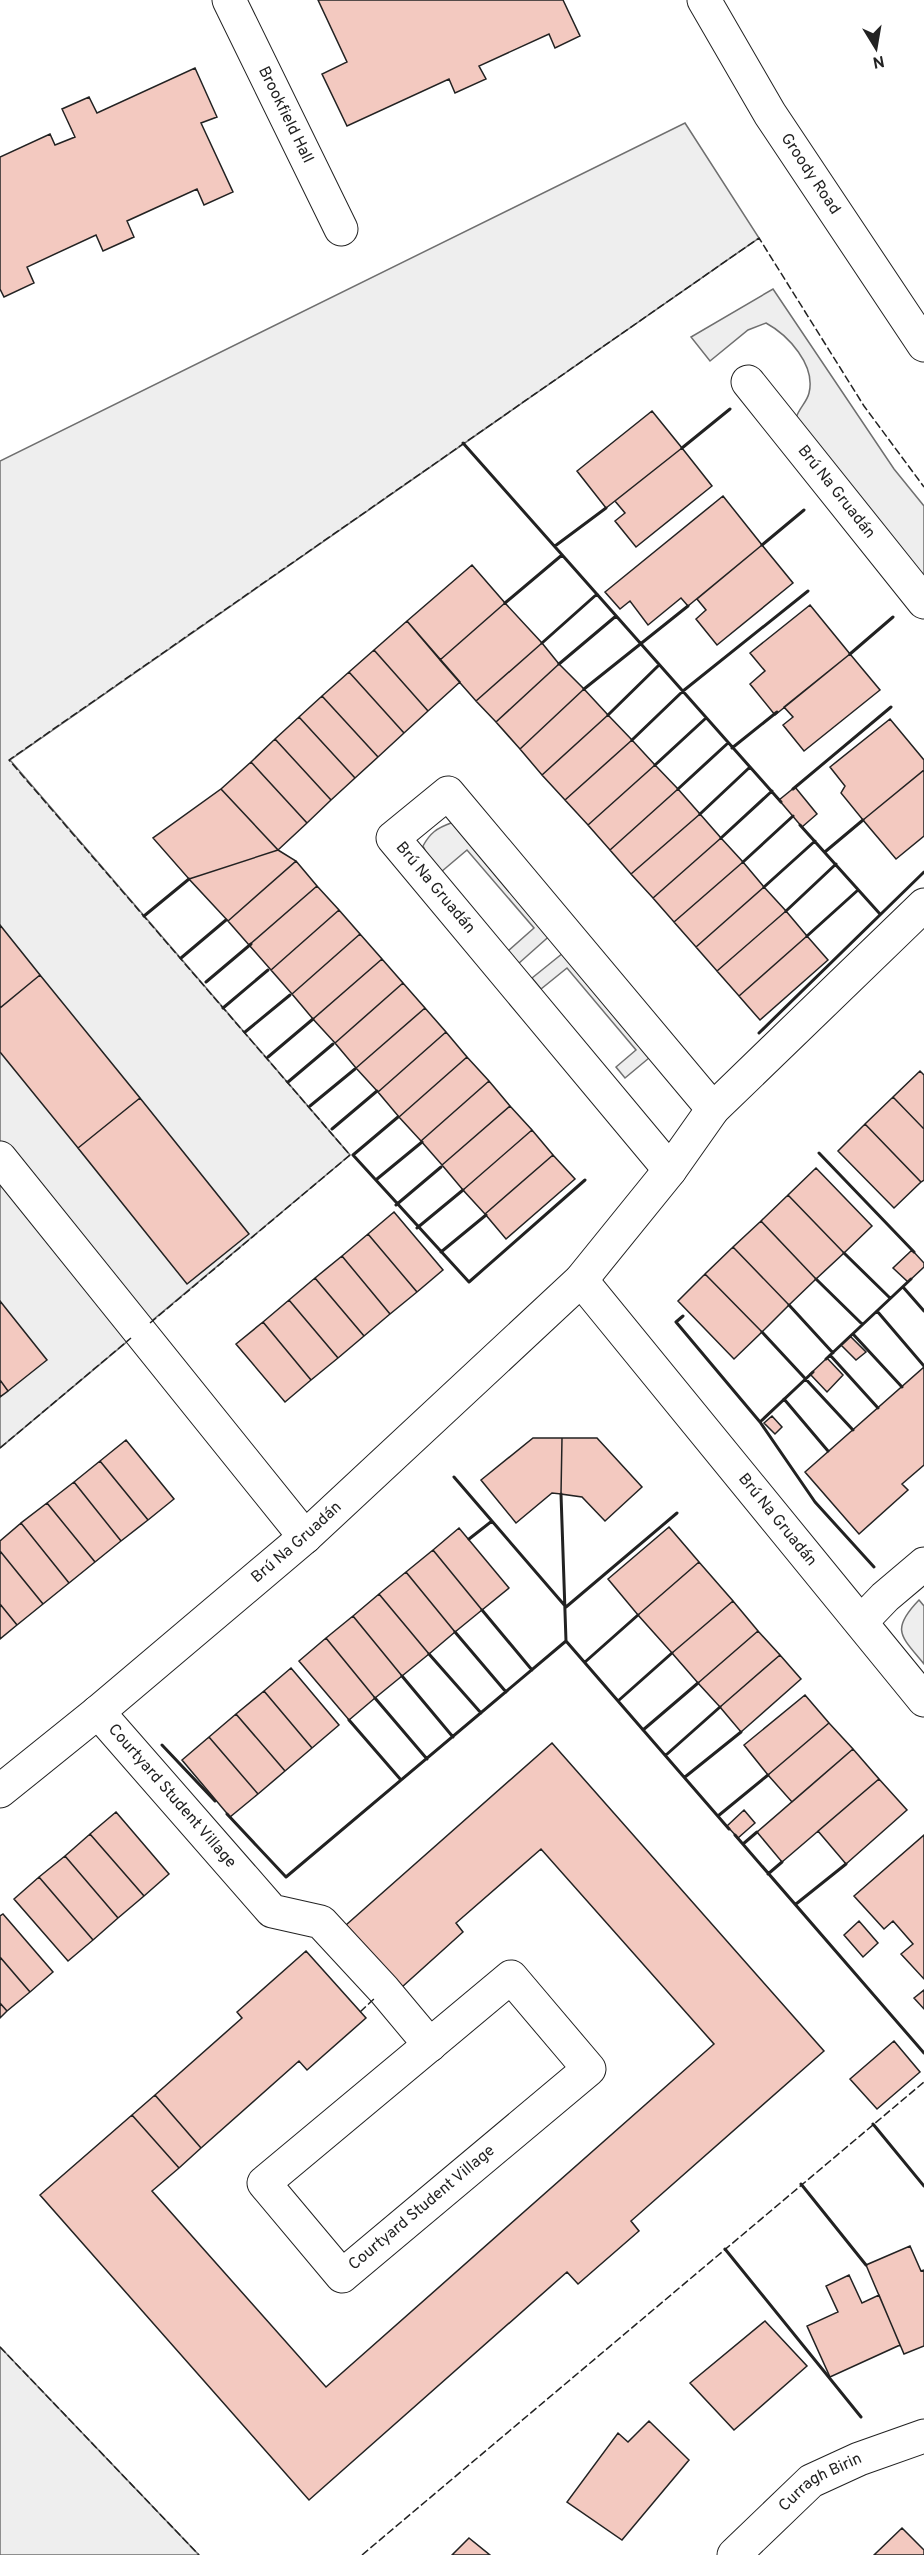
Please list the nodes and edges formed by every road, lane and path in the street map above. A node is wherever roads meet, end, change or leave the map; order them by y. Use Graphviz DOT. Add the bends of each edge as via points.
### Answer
graph roads {
  1 [pos="230,0"];
  2 [pos="704,0"];
  3 [pos="341,229"];
  4 [pos="924,345"];
  5 [pos="748,382"];
  6 [pos="924,602"];
  7 [pos="924,905"];
  8 [pos="713,1109"];
  9 [pos="0,1158"];
  10 [pos="670,1170"];
  11 [pos="581,1280"];
  12 [pos="305,1537"];
  13 [pos="924,1563"];
  14 [pos="861,1622"];
  15 [pos="924,1700"];
  16 [pos="98,1712"];
  17 [pos="0,1791"];
  18 [pos="430,2044"];
  19 [pos="924,2436"];
  20 [pos="734,2555"];
  1 -- 3 [label="street, Brookfield Hall"];
  2 -- 4 [label="street, Groody Road" via="770,114"];
  5 -- 6 [label="street, Brú Na Gruadán"];
  7 -- 8 [label="street, Brú Na Gruadán"];
  8 -- 10 [label="street, Brú Na Gruadán"];
  8 -- 10 [label="street, Brú Na Gruadán" via="448,793 393,838"];
  9 -- 12 [label="street"];
  10 -- 11 [label="street, Brú Na Gruadán"];
  11 -- 12 [label="street, Brú Na Gruadán"];
  11 -- 14 [label="street, Brú Na Gruadán"];
  12 -- 16 [label="street, Brú Na Gruadán"];
  13 -- 14 [label="street"];
  14 -- 15 [label="street, Brú Na Gruadán"];
  16 -- 17 [label="street, Brú Na Gruadán"];
  16 -- 18 [label="street, Courtyard Student Village" via="272,1911 321,1922"];
  18 -- 18 [label="street, Courtyard Student Village" via="511,1977 589,2069 342,2276 264,2183"];
  19 -- 20 [label="street, Curragh Birin" via="811,2481"];
}
